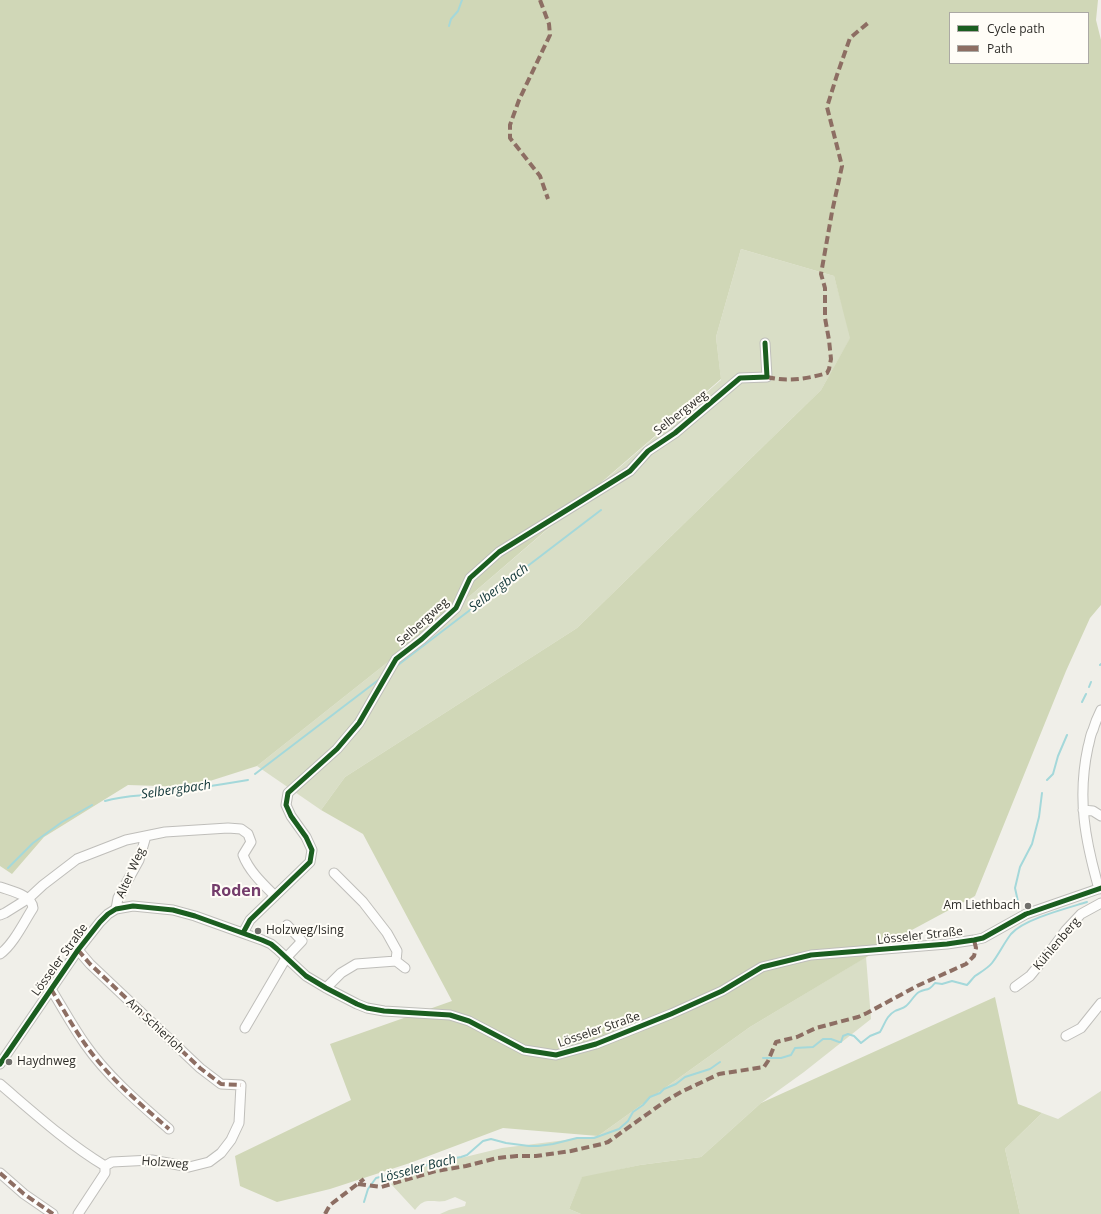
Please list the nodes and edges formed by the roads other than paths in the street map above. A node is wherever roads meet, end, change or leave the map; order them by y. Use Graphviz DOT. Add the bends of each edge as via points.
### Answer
graph roads {
  1 [pos="765,343"];
  2 [pos="1101,710"];
  3 [pos="1082,810"];
  4 [pos="1101,816"];
  5 [pos="146,836"];
  6 [pos="334,873"];
  7 [pos="0,887"];
  8 [pos="1100,888"];
  9 [pos="275,896"];
  10 [pos="29,898"];
  11 [pos="1101,903"];
  12 [pos="116,909"];
  13 [pos="0,915"];
  14 [pos="287,925"];
  15 [pos="243,933"];
  16 [pos="78,950"];
  17 [pos="0,954"];
  18 [pos="286,958"];
  19 [pos="396,961"];
  20 [pos="405,968"];
  21 [pos="326,988"];
  22 [pos="1015,988"];
  23 [pos="51,989"];
  24 [pos="1101,1003"];
  25 [pos="245,1028"];
  26 [pos="1066,1036"];
  27 [pos="0,1064"];
  28 [pos="0,1084"];
  29 [pos="241,1085"];
  30 [pos="169,1129"];
  31 [pos="105,1166"];
  32 [pos="0,1173"];
  33 [pos="53,1214"];
  34 [pos="78,1214"];
  1 -- 9 [label="street, Selbergweg" via="767,377 740,378 675,433 648,451 630,471 499,552 470,578 456,608 396,659 359,723 337,749 288,793 286,805 312,850 310,862"];
  2 -- 3 [label="street" via="1092,730 1085,763"];
  3 -- 4 [label="street" via="1093,811"];
  3 -- 8 [label="street" via="1091,859"];
  5 -- 9 [label="street" via="165,832 241,829 248,834 251,842 243,855 245,861"];
  5 -- 10 [label="street" via="126,840 77,859"];
  5 -- 12 [label="street, Alter Weg" via="139,860 118,898"];
  6 -- 19 [label="street" via="363,902 387,933 397,951"];
  7 -- 10 [label="street"];
  8 -- 21 [label="street, Lösseler Straße" via="1026,914 983,938 947,944 811,955 762,967 722,991 671,1014 596,1044 556,1056 524,1050 469,1021 450,1015 372,1009 347,1000"];
  9 -- 15 [label="street, Selbergweg" via="250,920"];
  10 -- 13 [label="street"];
  10 -- 17 [label="street" via="33,908 18,933"];
  11 -- 22 [label="street, Kühlenberg" via="1081,914 1030,976"];
  12 -- 15 [label="street, Lösseler Straße" via="133,906 173,910"];
  12 -- 16 [label="street, Lösseler Straße" via="100,922"];
  14 -- 18 [label="street" via="302,941"];
  15 -- 18 [label="street, Lösseler Straße" via="270,944"];
  16 -- 23 [label="street, Lösseler Straße"];
  16 -- 29 [label="street, Am Schierloh" via="200,1068 221,1084"];
  18 -- 21 [label="street, Lösseler Straße" via="306,976"];
  18 -- 25 [label="street"];
  19 -- 20 [label="street"];
  19 -- 21 [label="street" via="356,964 341,972"];
  23 -- 27 [label="street, Lösseler Straße"];
  23 -- 30 [label="street" via="85,1044 103,1066 132,1097"];
  24 -- 26 [label="street" via="1081,1028"];
  28 -- 31 [label="street" via="65,1139"];
  29 -- 31 [label="street, Holzweg" via="239,1124 221,1153 209,1162 189,1167 152,1160 112,1162"];
  31 -- 34 [label="street" via="105,1173"];
  32 -- 33 [label="street"];
}
